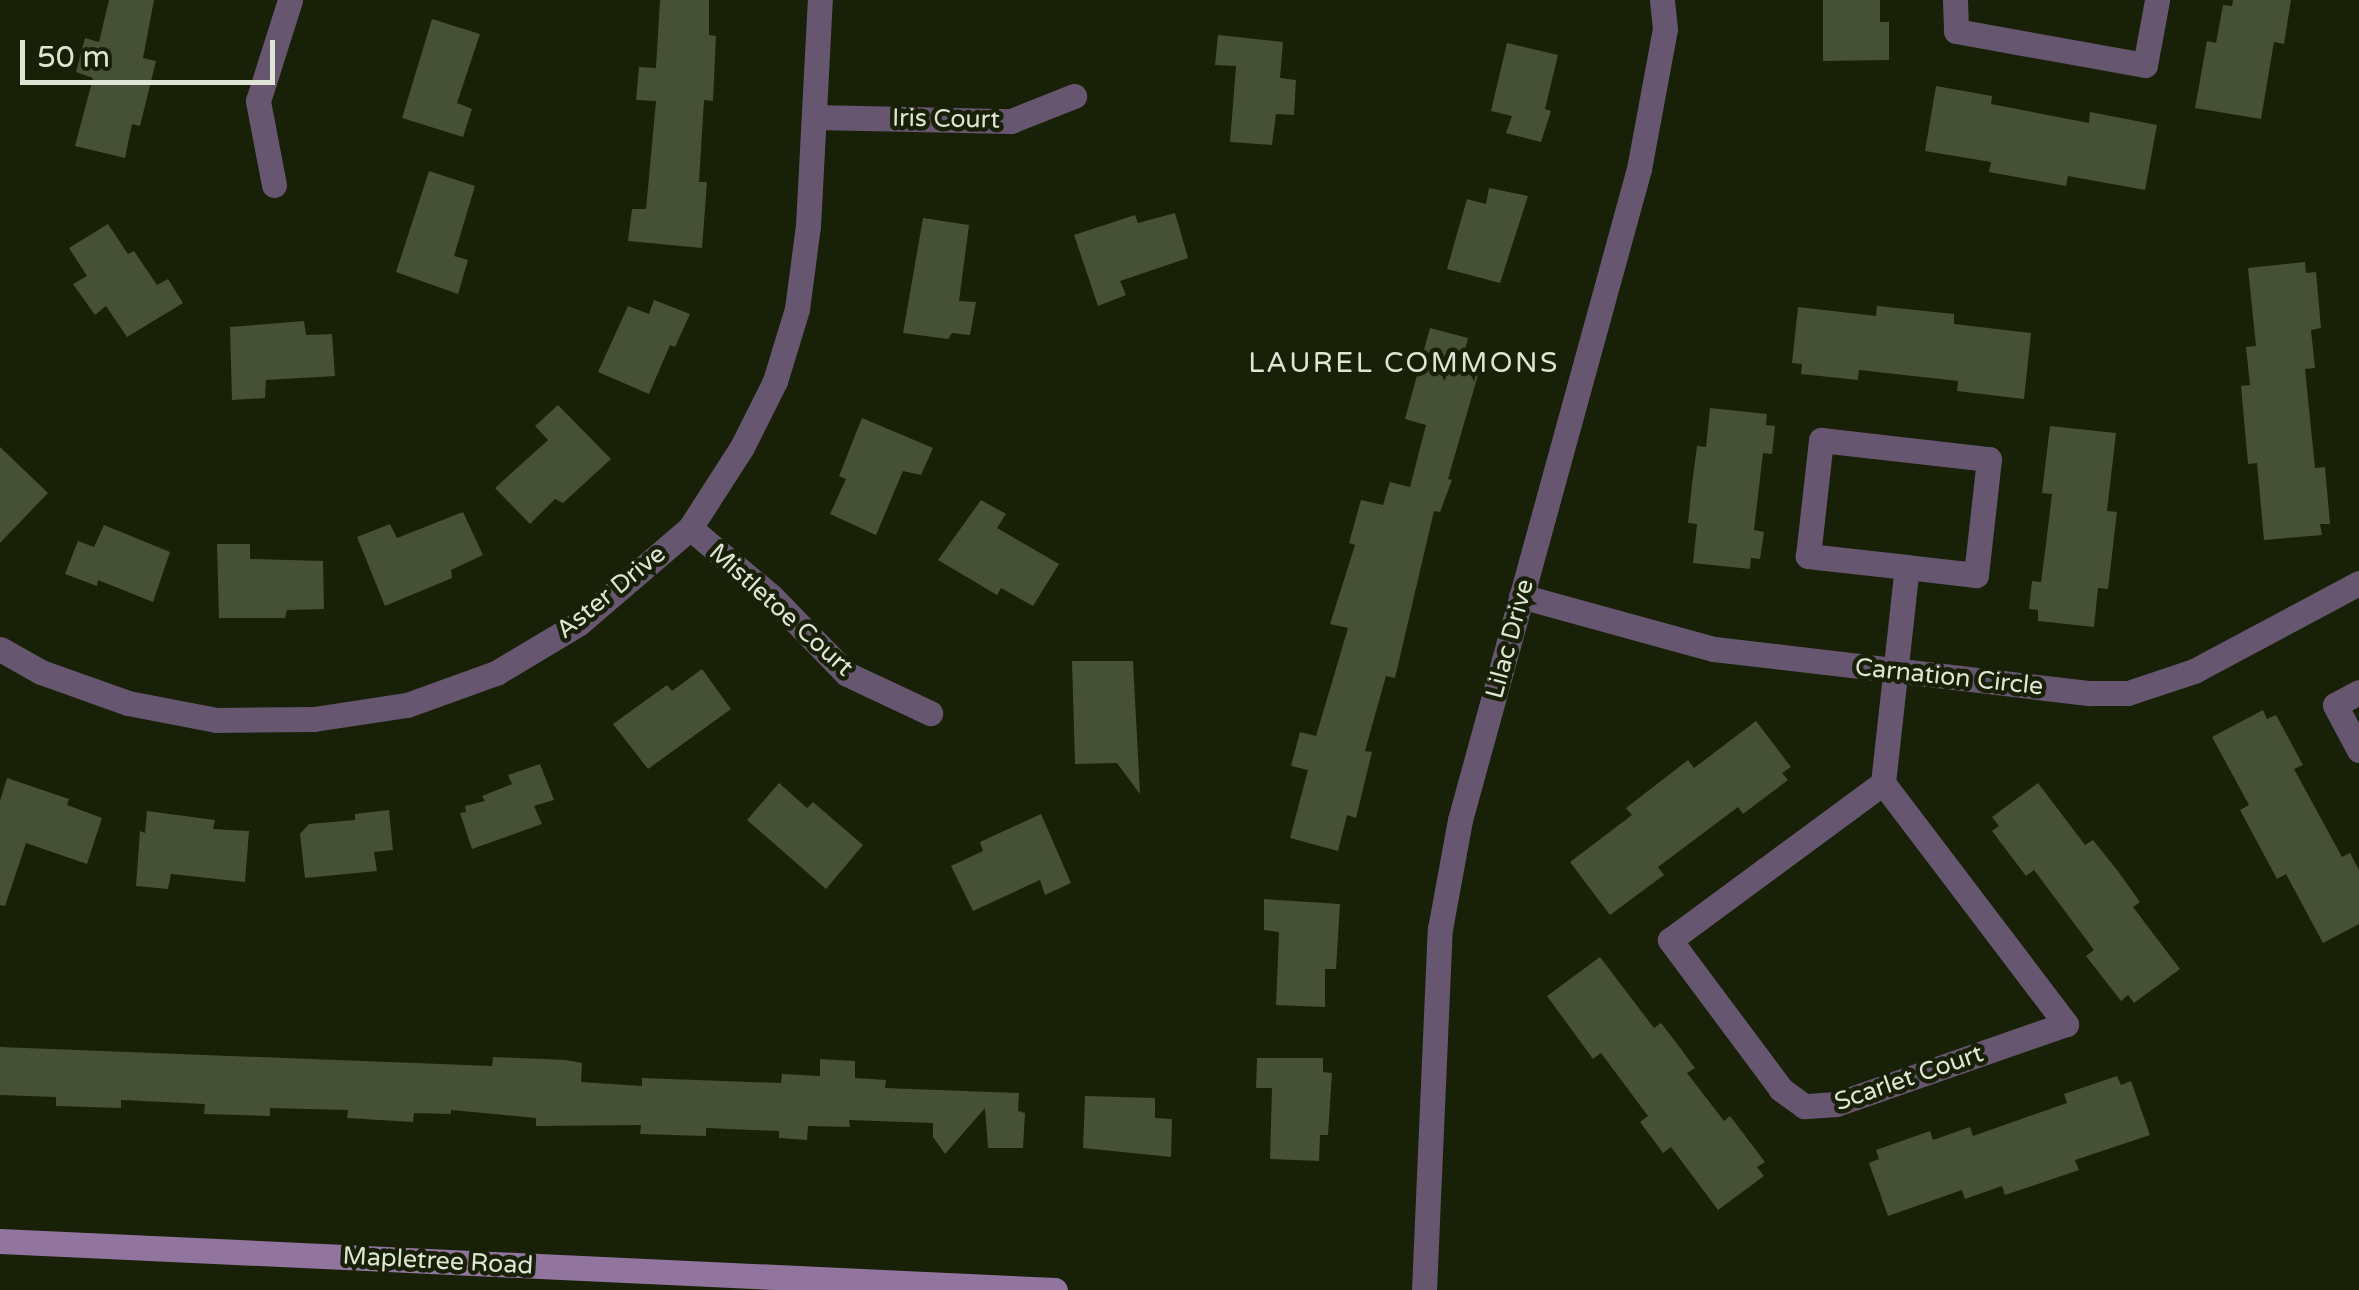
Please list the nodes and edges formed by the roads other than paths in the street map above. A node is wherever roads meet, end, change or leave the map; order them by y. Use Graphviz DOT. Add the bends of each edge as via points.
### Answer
graph roads {
  1 [pos="290,0"];
  2 [pos="820,0"];
  3 [pos="1662,0"];
  4 [pos="1955,0"];
  5 [pos="2156,0"];
  6 [pos="1074,96"];
  7 [pos="814,117"];
  8 [pos="274,185"];
  9 [pos="690,528"];
  10 [pos="1907,567"];
  11 [pos="2359,583"];
  12 [pos="1522,596"];
  13 [pos="0,649"];
  14 [pos="1895,670"];
  15 [pos="2359,692"];
  16 [pos="930,712"];
  17 [pos="2359,750"];
  18 [pos="1883,782"];
  19 [pos="0,1241"];
  20 [pos="1055,1290"];
  21 [pos="1424,1290"];
  1 -- 8 [label="street" via="258,101"];
  2 -- 7 [label="street, Aster Drive"];
  3 -- 12 [label="street, Lilac Drive" via="1665,28 1639,168"];
  4 -- 5 [label="street" via="1956,32 2145,65"];
  6 -- 7 [label="street, Iris Court" via="1012,121"];
  7 -- 9 [label="street, Aster Drive" via="806,243 780,363 742,447"];
  9 -- 13 [label="street, Aster Drive" via="578,624 496,673 406,705 314,719 216,720 128,704"];
  9 -- 16 [label="street, Mistletoe Court" via="772,597 847,674"];
  10 -- 10 [label="street" via="1976,575 1989,459 1821,440 1808,556"];
  10 -- 14 [label="street"];
  11 -- 14 [label="street, Carnation Circle" via="2194,671 2128,692"];
  12 -- 14 [label="street, Carnation Circle" via="1714,649"];
  12 -- 21 [label="street, Lilac Drive" via="1460,820 1440,929"];
  14 -- 18 [label="street"];
  15 -- 17 [label="street" via="2335,705"];
  18 -- 18 [label="street, Scarlet Court" via="1670,940 1782,1089 1804,1106 1836,1104 2066,1024"];
  19 -- 20 [label="street, Mapletree Road"];
}
